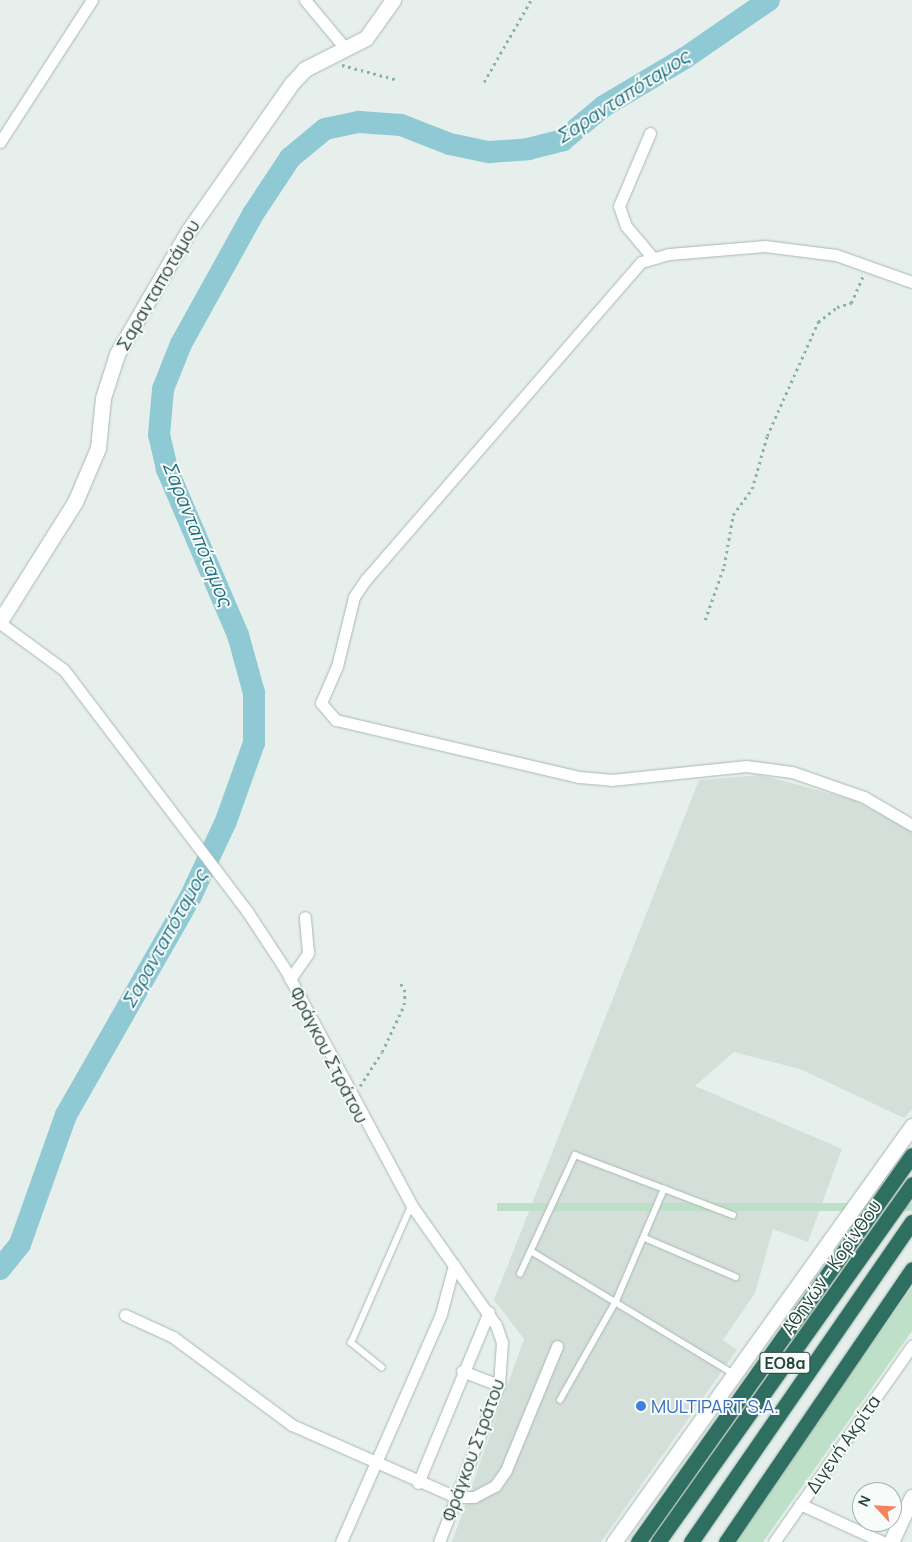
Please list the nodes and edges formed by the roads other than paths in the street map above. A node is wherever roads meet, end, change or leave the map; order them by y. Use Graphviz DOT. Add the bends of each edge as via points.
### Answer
graph roads {
  1 [pos="92,0"];
  2 [pos="305,0"];
  3 [pos="393,0"];
  4 [pos="345,48"];
  5 [pos="650,132"];
  6 [pos="0,142"];
  7 [pos="652,257"];
  8 [pos="912,282"];
  9 [pos="0,622"];
  10 [pos="912,825"];
  11 [pos="305,917"];
  12 [pos="290,979"];
  13 [pos="912,1126"];
  14 [pos="912,1155"];
  15 [pos="912,1184"];
  16 [pos="664,1189"];
  17 [pos="412,1206"];
  18 [pos="733,1215"];
  19 [pos="912,1222"];
  20 [pos="645,1238"];
  21 [pos="531,1250"];
  22 [pos="454,1265"];
  23 [pos="912,1269"];
  24 [pos="520,1274"];
  25 [pos="736,1277"];
  26 [pos="616,1301"];
  27 [pos="489,1312"];
  28 [pos="125,1315"];
  29 [pos="557,1346"];
  30 [pos="912,1346"];
  31 [pos="382,1368"];
  32 [pos="462,1371"];
  33 [pos="736,1375"];
  34 [pos="499,1385"];
  35 [pos="560,1400"];
  36 [pos="374,1464"];
  37 [pos="418,1483"];
  38 [pos="912,1496"];
  39 [pos="456,1498"];
  40 [pos="800,1504"];
  41 [pos="341,1542"];
  42 [pos="439,1542"];
  43 [pos="614,1542"];
  44 [pos="638,1542"];
  45 [pos="658,1542"];
  46 [pos="691,1542"];
  47 [pos="726,1542"];
  48 [pos="774,1542"];
  49 [pos="883,1542"];
  50 [pos="891,1542"];
  1 -- 6 [label="street"];
  2 -- 4 [label="street"];
  3 -- 4 [label="street, Σαρανταποτάμου" via="366,38"];
  4 -- 9 [label="street, Σαρανταποτάμου" via="306,69 252,134 146,302 117,354 103,398 98,448 83,483"];
  5 -- 7 [label="street" via="619,206 626,226"];
  7 -- 8 [label="street" via="765,246 866,263"];
  7 -- 10 [label="street" via="626,277 366,579 354,597 337,666 321,703 324,710 336,720 578,777 611,780 746,766 792,772 864,797"];
  9 -- 12 [label="street, Φράγκου Στράτου" via="64,670 222,877"];
  11 -- 12 [label="street" via="308,953"];
  12 -- 17 [label="street, Φράγκου Στράτου"];
  13 -- 33 [label="street"];
  14 -- 44 [label="highway"];
  15 -- 45 [label="highway, Αθηνών - Κορίνθου / ΕΟ8α"];
  16 -- 18 [label="lane"];
  16 -- 20 [label="lane"];
  16 -- 21 [label="lane" via="575,1155"];
  17 -- 22 [label="street, Φράγκου Στράτου"];
  17 -- 31 [label="lane" via="350,1344"];
  19 -- 46 [label="highway, ΕΟ8α"];
  20 -- 25 [label="lane"];
  20 -- 26 [label="lane"];
  21 -- 24 [label="lane"];
  21 -- 26 [label="lane"];
  22 -- 27 [label="street, Φράγκου Στράτου"];
  22 -- 36 [label="street" via="441,1314"];
  23 -- 47 [label="highway"];
  26 -- 33 [label="lane"];
  26 -- 35 [label="lane"];
  27 -- 32 [label="street"];
  27 -- 34 [label="street, Φράγκου Στράτου" via="502,1342"];
  28 -- 36 [label="street" via="173,1338 292,1425"];
  29 -- 39 [label="street" via="506,1470 495,1486 474,1497"];
  30 -- 40 [label="street, Διγενή Ακρίτα"];
  32 -- 34 [label="street"];
  32 -- 37 [label="street"];
  33 -- 43 [label="street"];
  34 -- 39 [label="street, Φράγκου Στράτου"];
  36 -- 37 [label="street"];
  36 -- 41 [label="street"];
  37 -- 39 [label="street"];
  38 -- 50 [label="street"];
  39 -- 42 [label="street, Φράγκου Στράτου"];
  40 -- 48 [label="street, Διγενή Ακρίτα"];
  40 -- 49 [label="street"];
}
